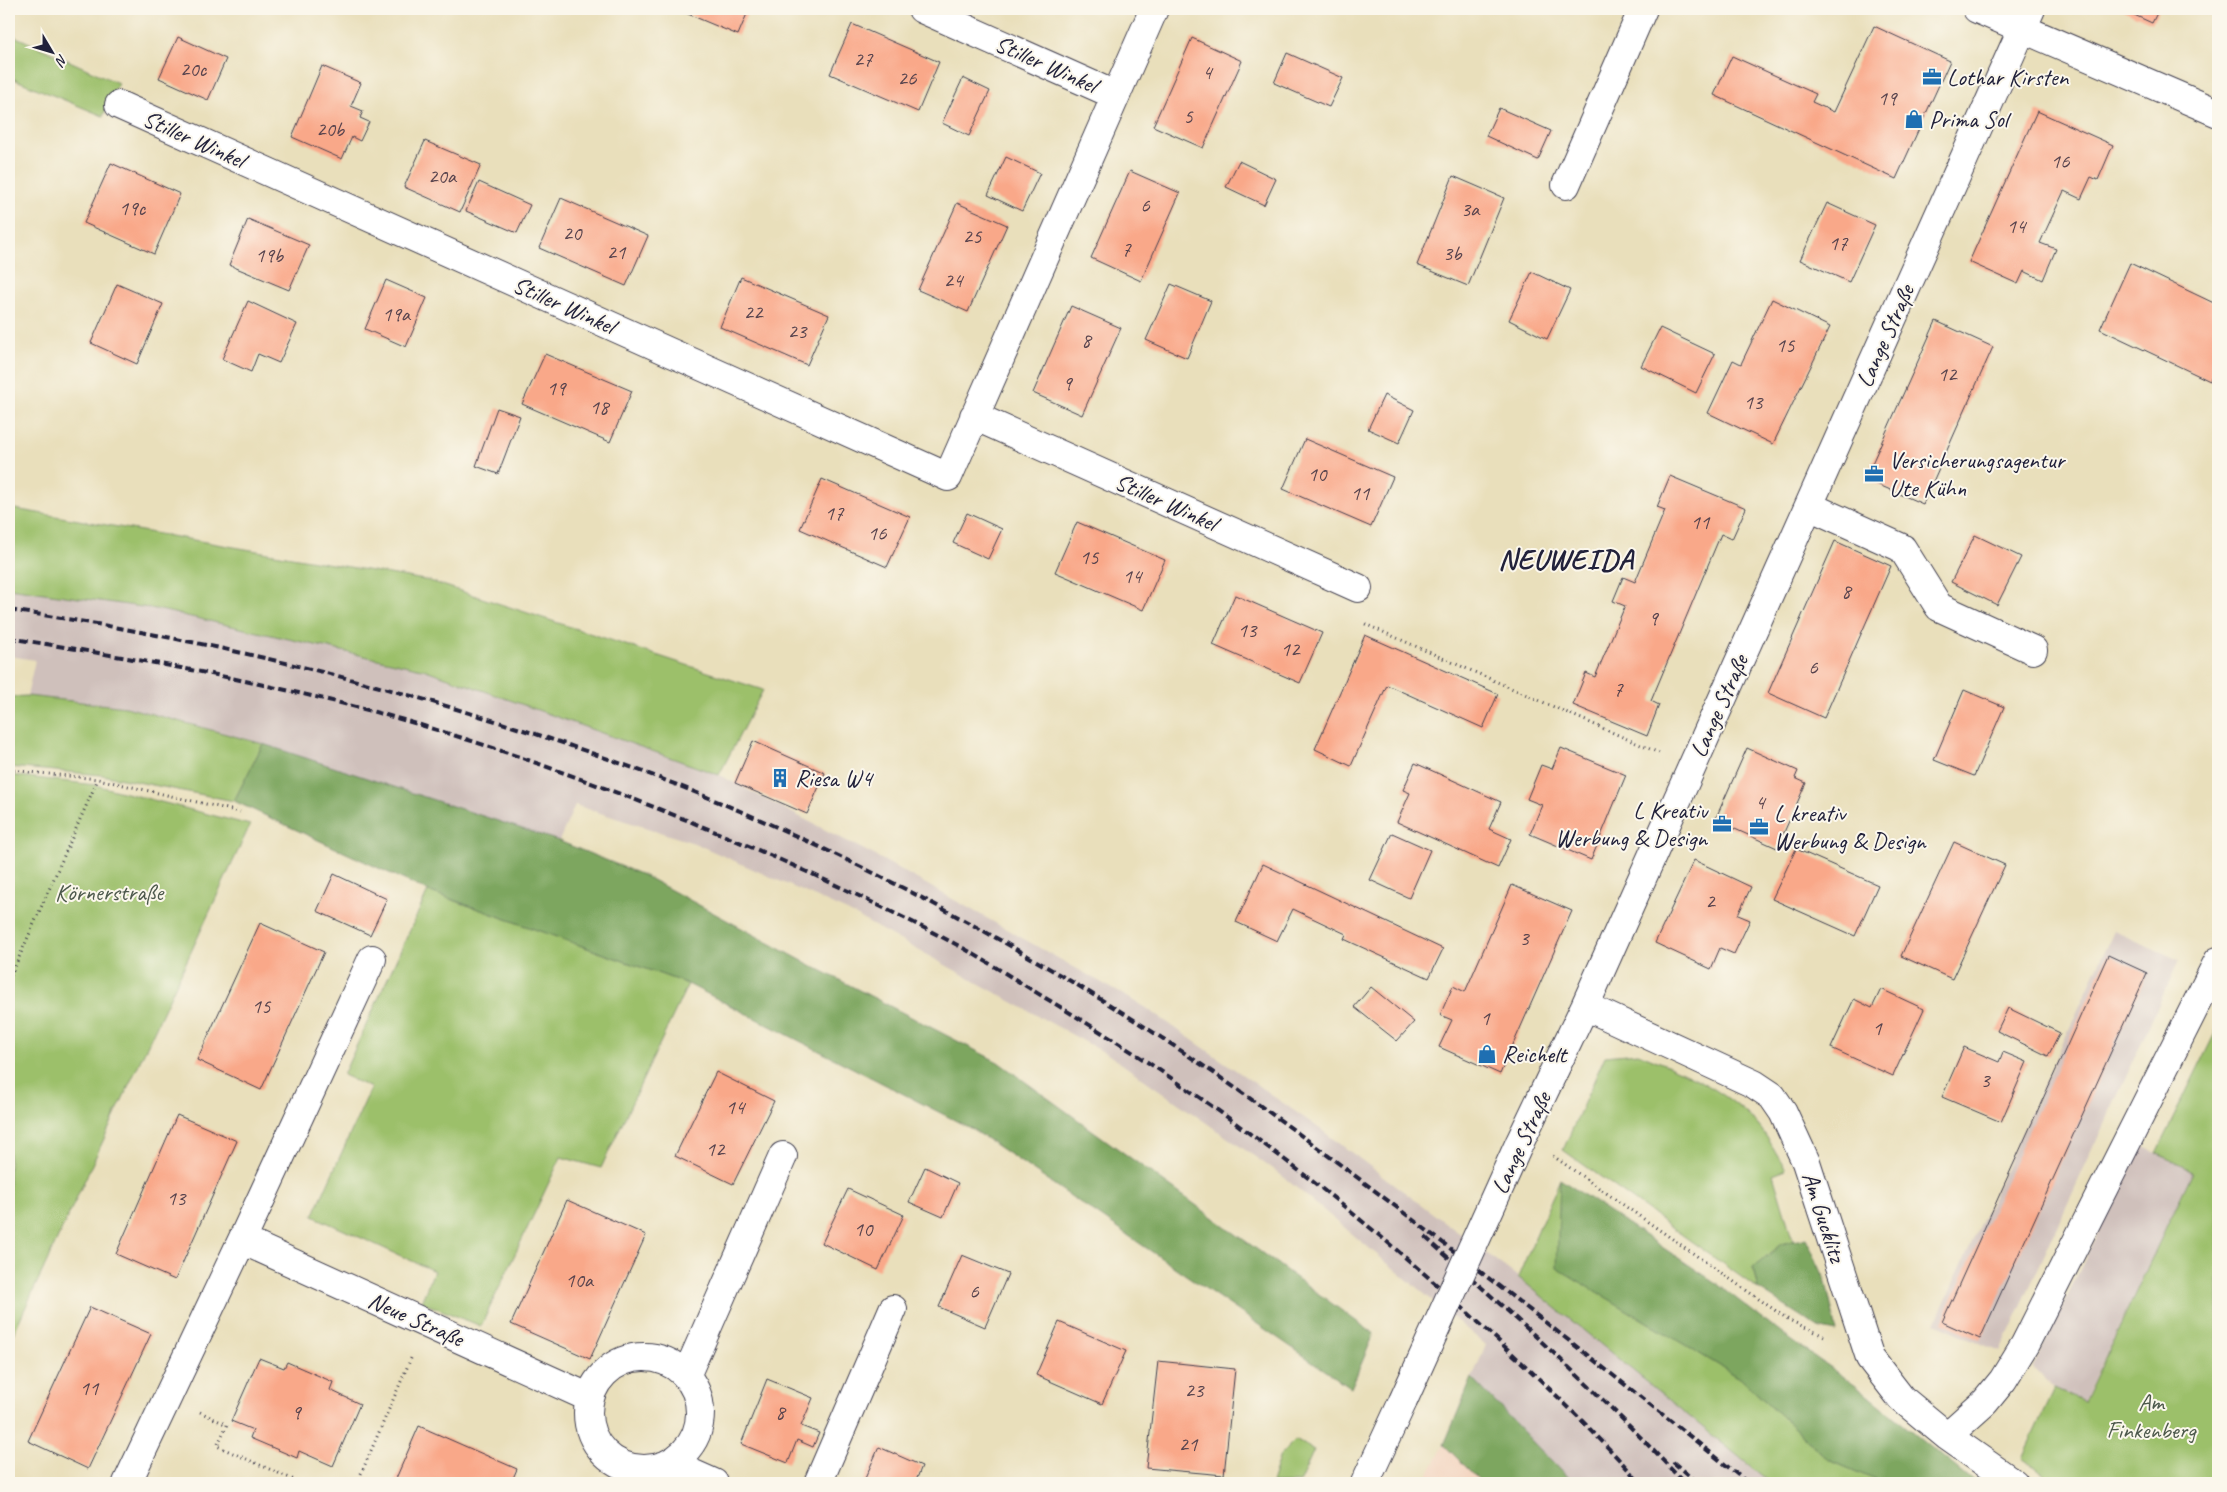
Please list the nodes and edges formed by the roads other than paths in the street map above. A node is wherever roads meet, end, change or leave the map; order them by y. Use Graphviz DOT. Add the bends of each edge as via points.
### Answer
graph roads {
  1 [pos="922,9"];
  2 [pos="1154,9"];
  3 [pos="1643,9"];
  4 [pos="1977,9"];
  5 [pos="2027,19"];
  6 [pos="1115,95"];
  7 [pos="119,105"];
  8 [pos="2218,114"];
  9 [pos="1566,185"];
  10 [pos="974,416"];
  11 [pos="1809,506"];
  12 [pos="1358,588"];
  13 [pos="2033,650"];
  14 [pos="372,959"];
  15 [pos="2218,962"];
  16 [pos="1585,1006"];
  17 [pos="783,1156"];
  18 [pos="242,1240"];
  19 [pos="893,1309"];
  20 [pos="686,1376"];
  21 [pos="590,1398"];
  22 [pos="1947,1436"];
  23 [pos="669,1463"];
  24 [pos="126,1483"];
  25 [pos="714,1483"];
  26 [pos="818,1483"];
  27 [pos="1365,1483"];
  28 [pos="2014,1483"];
  1 -- 6 [label="street, Stiller Winkel"];
  2 -- 6 [label="street, Stiller Winkel"];
  3 -- 9 [label="street"];
  4 -- 5 [label="street"];
  5 -- 8 [label="street"];
  5 -- 11 [label="street, Lange Straße"];
  6 -- 10 [label="street, Stiller Winkel"];
  7 -- 10 [label="street, Stiller Winkel" via="948,477"];
  10 -- 12 [label="street, Stiller Winkel"];
  11 -- 13 [label="street" via="1902,548 1939,607"];
  11 -- 16 [label="street, Lange Straße"];
  14 -- 18 [label="street"];
  15 -- 22 [label="street" via="2025,1344 2003,1380"];
  16 -- 22 [label="street, Am Gucklitz" via="1754,1084 1772,1096 1806,1162 1870,1358 1901,1398"];
  16 -- 27 [label="street, Lange Straße, bridge"];
  17 -- 20 [label="street"];
  18 -- 21 [label="street, Neue Straße"];
  18 -- 24 [label="street"];
  19 -- 26 [label="street"];
  20 -- 21 [label="street" via="674,1365 658,1358 624,1360 597,1382"];
  20 -- 23 [label="street" via="699,1402 700,1417 690,1444"];
  21 -- 23 [label="street" via="590,1426 603,1451 614,1460 641,1469"];
  22 -- 28 [label="street, Am Gucklitz"];
  23 -- 25 [label="street"];
}
